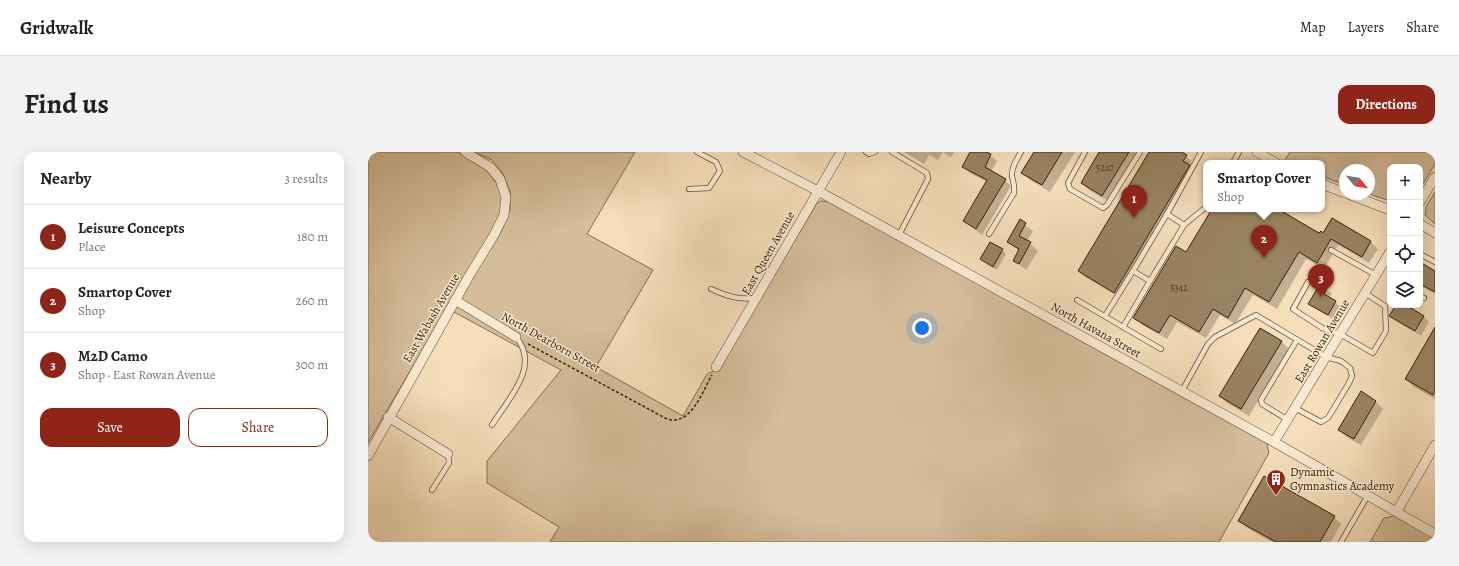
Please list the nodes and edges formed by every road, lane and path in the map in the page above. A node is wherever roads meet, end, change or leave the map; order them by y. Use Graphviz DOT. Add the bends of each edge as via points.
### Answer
graph roads {
  1 [pos="464,152"];
  2 [pos="697,152"];
  3 [pos="743,152"];
  4 [pos="841,152"];
  5 [pos="866,152"];
  6 [pos="875,152"];
  7 [pos="892,152"];
  8 [pos="1021,152"];
  9 [pos="1085,152"];
  10 [pos="1140,152"];
  11 [pos="1201,152"];
  12 [pos="1257,152"];
  13 [pos="1271,160"];
  14 [pos="1435,177"];
  15 [pos="1325,186"];
  16 [pos="689,189"];
  17 [pos="818,191"];
  18 [pos="1339,191"];
  19 [pos="1364,200"];
  20 [pos="1421,200"];
  21 [pos="1203,209"];
  22 [pos="1387,209"];
  23 [pos="1166,214"];
  24 [pos="1184,225"];
  25 [pos="1423,226"];
  26 [pos="1435,233"];
  27 [pos="989,234"];
  28 [pos="899,235"];
  29 [pos="1331,250"];
  30 [pos="1423,256"];
  31 [pos="1387,257"];
  32 [pos="1435,262"];
  33 [pos="1133,271"];
  34 [pos="1376,275"];
  35 [pos="1150,281"];
  36 [pos="1308,282"];
  37 [pos="711,289"];
  38 [pos="1365,293"];
  39 [pos="756,298"];
  40 [pos="455,300"];
  41 [pos="1077,300"];
  42 [pos="1106,316"];
  43 [pos="1123,327"];
  44 [pos="1340,334"];
  45 [pos="516,337"];
  46 [pos="1297,340"];
  47 [pos="1161,349"];
  48 [pos="1326,357"];
  49 [pos="716,367"];
  50 [pos="1182,391"];
  51 [pos="1295,408"];
  52 [pos="388,417"];
  53 [pos="1288,420"];
  54 [pos="492,425"];
  55 [pos="1274,442"];
  56 [pos="1435,445"];
  57 [pos="448,454"];
  58 [pos="368,456"];
  59 [pos="432,490"];
  60 [pos="1368,495"];
  61 [pos="1398,511"];
  62 [pos="1435,534"];
  63 [pos="1341,542"];
  1 -- 40 [label="street, East Wabash Avenue" via="490,167 500,179 505,190 506,208 498,228"];
  2 -- 16 [label="lane" via="716,162 720,171 709,188"];
  3 -- 17 [label="street, North Havana Street"];
  4 -- 17 [label="street, East Queen Avenue"];
  5 -- 6 [label="lane"];
  7 -- 28 [label="lane" via="927,172 928,179"];
  8 -- 27 [label="lane" via="1013,166 1014,193"];
  9 -- 10 [label="lane" via="1068,183 1070,189 1103,208"];
  11 -- 23 [label="lane"];
  12 -- 13 [label="street"];
  14 -- 20 [label="street"];
  15 -- 18 [label="street"];
  17 -- 28 [label="street, North Havana Street"];
  17 -- 39 [label="street, East Queen Avenue"];
  19 -- 22 [label="street"];
  21 -- 24 [label="lane"];
  23 -- 24 [label="lane"];
  23 -- 33 [label="lane"];
  24 -- 35 [label="lane"];
  25 -- 26 [label="street"];
  28 -- 50 [label="street, North Havana Street"];
  29 -- 34 [label="lane"];
  30 -- 32 [label="lane"];
  31 -- 34 [label="street, East Rowan Avenue"];
  33 -- 35 [label="lane"];
  33 -- 42 [label="lane"];
  34 -- 38 [label="street, East Rowan Avenue"];
  35 -- 43 [label="lane"];
  36 -- 44 [label="lane" via="1293,309 1324,329"];
  37 -- 39 [label="lane" via="731,298"];
  38 -- 44 [label="street, East Rowan Avenue"];
  38 -- 44 [label="lane" via="1385,306 1386,331 1373,353"];
  39 -- 49 [label="street, East Queen Avenue"];
  40 -- 45 [label="street, North Dearborn Street"];
  40 -- 52 [label="street, East Wabash Avenue"];
  41 -- 42 [label="lane"];
  42 -- 43 [label="lane"];
  43 -- 47 [label="lane"];
  44 -- 48 [label="street, East Rowan Avenue"];
  45 -- 49 [label="path, North Dearborn Street" via="669,420 681,420 691,409"];
  45 -- 54 [label="lane" via="524,350 525,366 513,395"];
  46 -- 48 [label="lane"];
  46 -- 50 [label="lane" via="1256,315 1215,337 1208,344"];
  46 -- 53 [label="lane" via="1261,400 1262,404"];
  48 -- 51 [label="street, East Rowan Avenue"];
  48 -- 51 [label="lane" via="1341,361 1350,368 1352,376 1335,409 1321,422"];
  50 -- 55 [label="street, North Havana Street"];
  51 -- 53 [label="street, East Rowan Avenue"];
  52 -- 57 [label="street"];
  52 -- 58 [label="street, East Wabash Avenue"];
  53 -- 55 [label="street, East Rowan Avenue"];
  55 -- 60 [label="street, North Havana Street"];
  56 -- 61 [label="street"];
  57 -- 59 [label="lane" via="449,463"];
  60 -- 61 [label="street, North Havana Street"];
  60 -- 63 [label="lane"];
  61 -- 62 [label="street, North Havana Street"];
}
